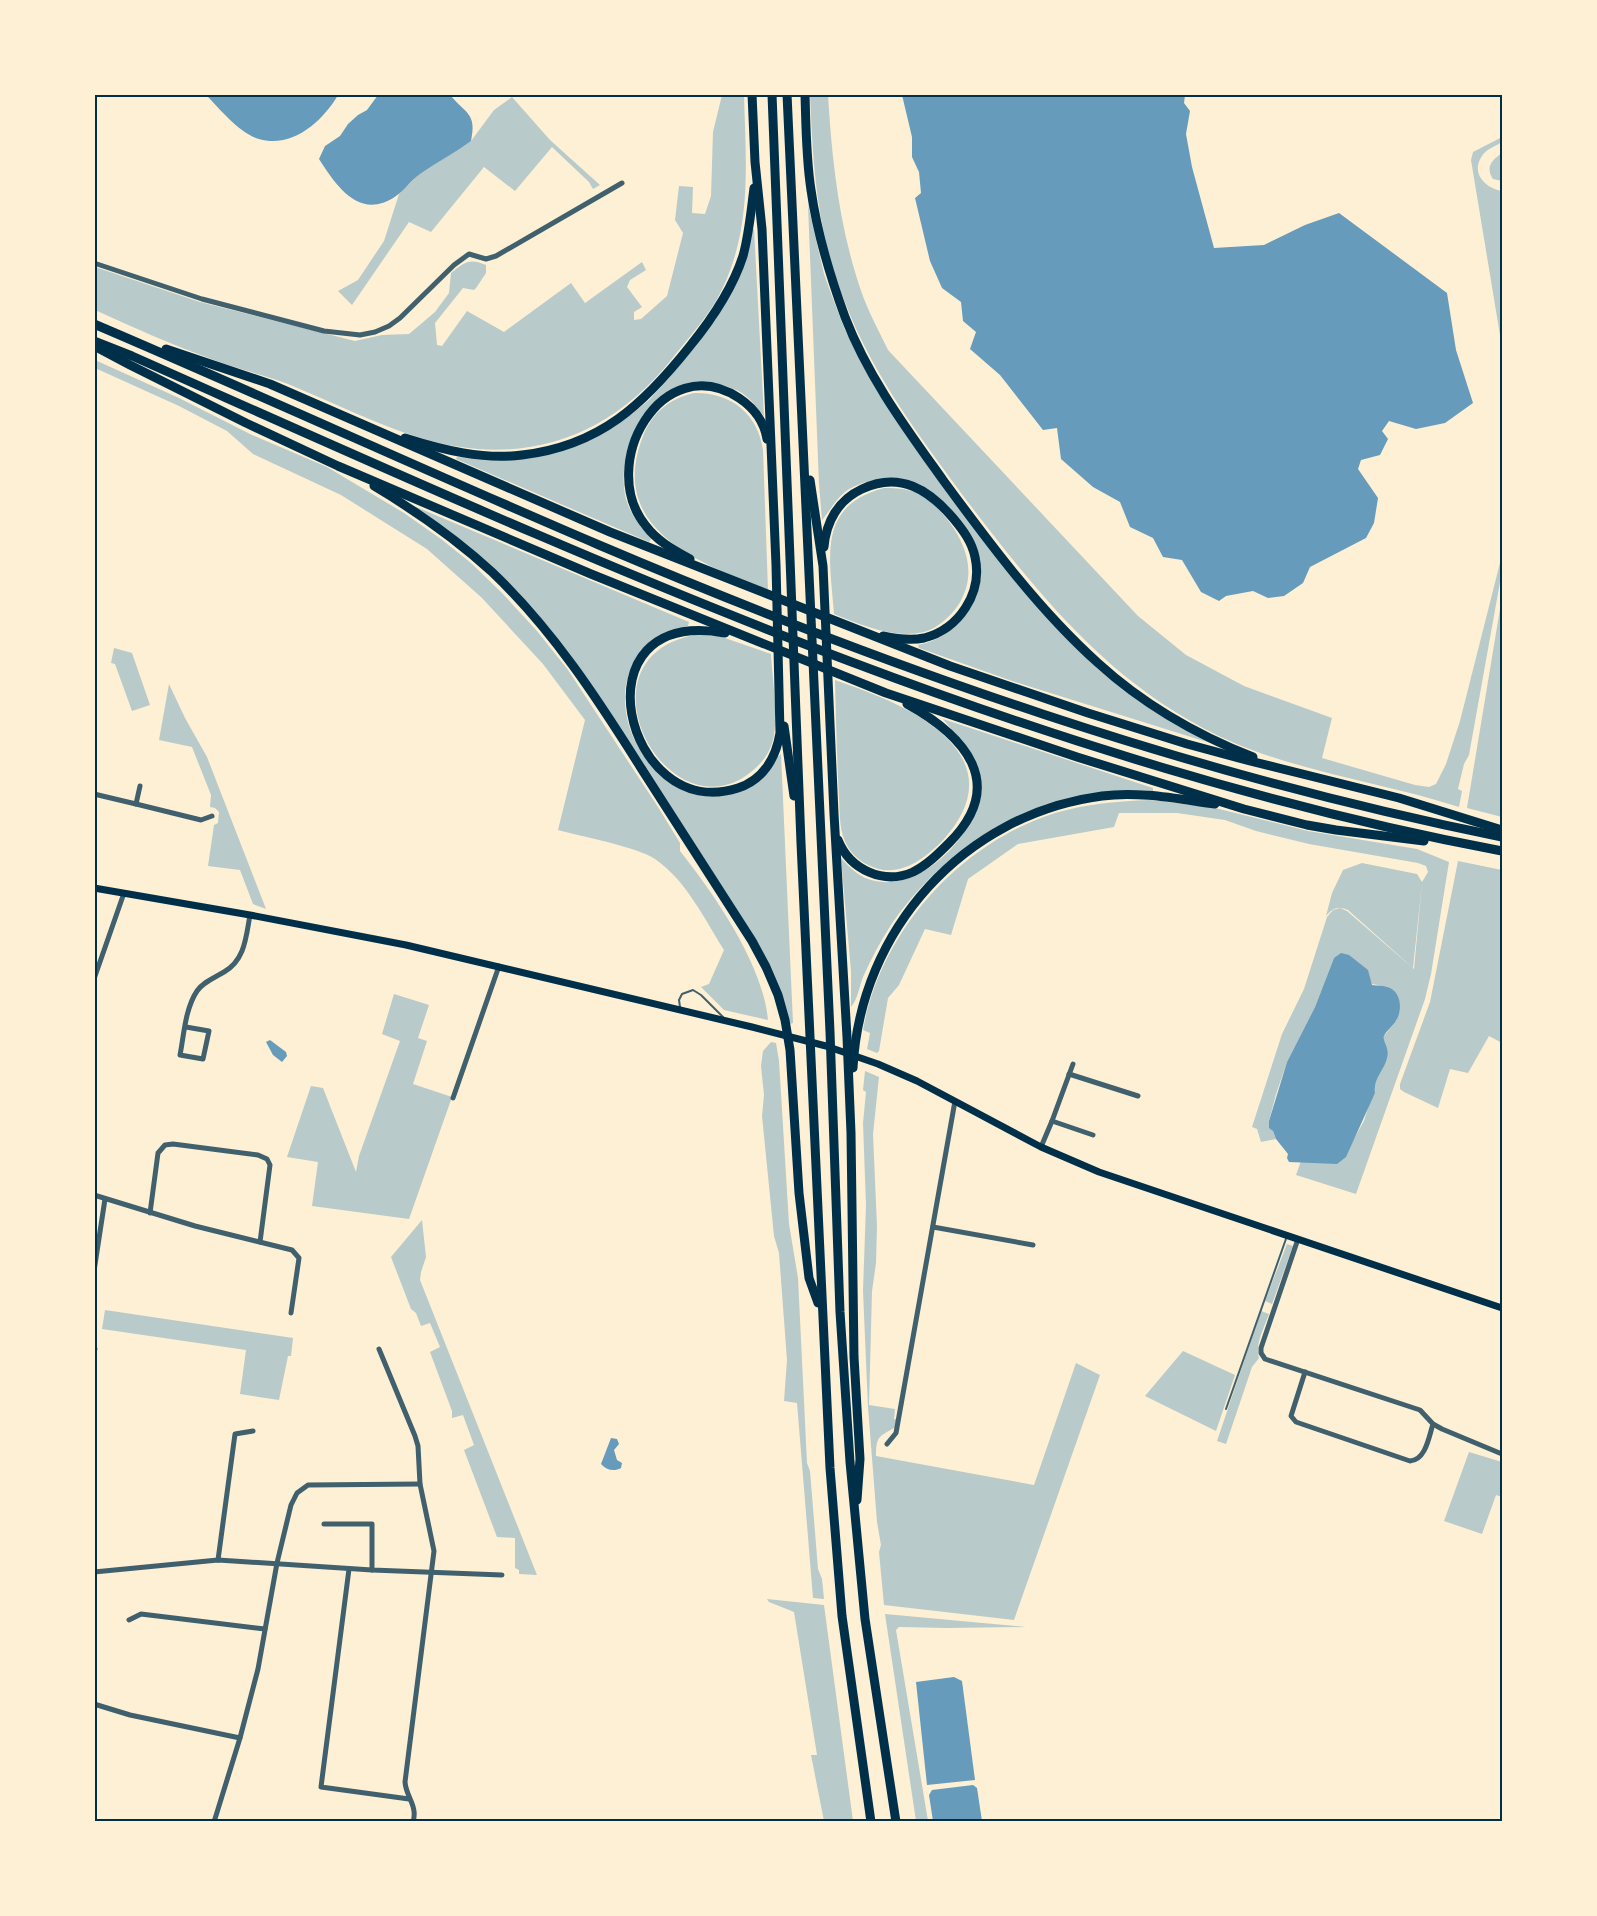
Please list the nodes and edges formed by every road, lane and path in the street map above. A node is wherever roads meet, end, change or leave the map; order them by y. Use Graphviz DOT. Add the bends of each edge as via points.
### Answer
graph roads {
  1 [pos="752,94"];
  2 [pos="772,94"];
  3 [pos="787,94"];
  4 [pos="805,94"];
  5 [pos="755,162"];
  6 [pos="622,183"];
  7 [pos="94,263"];
  8 [pos="94,324"];
  9 [pos="131,339"];
  10 [pos="94,343"];
  11 [pos="368,427"];
  12 [pos="803,438"];
  13 [pos="338,466"];
  14 [pos="772,470"];
  15 [pos="823,566"];
  16 [pos="715,574"];
  17 [pos="863,633"];
  18 [pos="753,641"];
  19 [pos="886,693"];
  20 [pos="780,704"];
  21 [pos="1286,769"];
  22 [pos="140,786"];
  23 [pos="94,794"];
  24 [pos="136,804"];
  25 [pos="1244,808"];
  26 [pos="834,814"];
  27 [pos="212,816"];
  28 [pos="1503,830"];
  29 [pos="1503,837"];
  30 [pos="801,843"];
  31 [pos="1462,844"];
  32 [pos="1503,851"];
  33 [pos="94,888"];
  34 [pos="124,893"];
  35 [pos="250,915"];
  36 [pos="499,966"];
  37 [pos="94,979"];
  38 [pos="680,1010"];
  39 [pos="726,1020"];
  40 [pos="186,1027"];
  41 [pos="850,1038"];
  42 [pos="1072,1064"];
  43 [pos="1069,1074"];
  44 [pos="1138,1096"];
  45 [pos="453,1098"];
  46 [pos="955,1101"];
  47 [pos="1052,1121"];
  48 [pos="1093,1135"];
  49 [pos="1041,1147"];
  50 [pos="94,1195"];
  51 [pos="105,1199"];
  52 [pos="150,1213"];
  53 [pos="933,1227"];
  54 [pos="1287,1236"];
  55 [pos="1298,1239"];
  56 [pos="260,1242"];
  57 [pos="1033,1245"];
  58 [pos="94,1271"];
  59 [pos="1503,1308"];
  60 [pos="291,1313"];
  61 [pos="821,1313"];
  62 [pos="379,1348"];
  63 [pos="1305,1372"];
  64 [pos="1226,1409"];
  65 [pos="1433,1424"];
  66 [pos="253,1431"];
  67 [pos="887,1444"];
  68 [pos="1503,1454"];
  69 [pos="420,1484"];
  70 [pos="324,1524"];
  71 [pos="856,1529"];
  72 [pos="218,1560"];
  73 [pos="277,1563"];
  74 [pos="349,1569"];
  75 [pos="372,1570"];
  76 [pos="94,1572"];
  77 [pos="433,1572"];
  78 [pos="502,1575"];
  79 [pos="129,1620"];
  80 [pos="265,1629"];
  81 [pos="94,1704"];
  82 [pos="240,1738"];
  83 [pos="409,1799"];
  84 [pos="214,1821"];
  85 [pos="413,1821"];
  86 [pos="871,1821"];
  87 [pos="896,1821"];
  1 -- 5 [label="highway"];
  2 -- 30 [label="highway"];
  3 -- 12 [label="highway"];
  4 -- 21 [label="highway" via="811,189 831,273 868,367 897,416 972,519 1060,626 1099,664 1194,730"];
  5 -- 11 [label="highway" via="749,231 720,306 665,377 614,422 591,435 543,452 500,456 438,447"];
  5 -- 14 [label="highway" via="762,229"];
  6 -- 7 [label="street" via="491,259 470,254 389,326 360,335 324,331 202,299"];
  8 -- 9 [label="highway"];
  9 -- 11 [label="highway" via="270,384"];
  9 -- 29 [label="highway" via="602,546 949,682 1217,768 1342,802"];
  10 -- 13 [label="highway" via="130,365"];
  10 -- 31 [label="highway" via="132,356 598,561 949,698 1215,783 1336,816"];
  11 -- 16 [label="highway"];
  12 -- 15 [label="highway"];
  12 -- 71 [label="highway" via="840,1312"];
  13 -- 18 [label="highway"];
  13 -- 61 [label="highway" via="441,530 492,572 555,641 752,940 786,1020 809,1278"];
  14 -- 16 [label="highway" via="761,421 747,403 722,390 693,387 680,391 658,404 643,422 628,471 632,501 657,538"];
  14 -- 20 [label="highway"];
  15 -- 17 [label="highway" via="826,532 837,509 858,490 877,484 906,484 929,494 966,534 975,557 976,580 969,603 958,618 935,634 916,639"];
  15 -- 26 [label="highway"];
  16 -- 17 [label="highway"];
  17 -- 21 [label="highway" via="1088,713"];
  18 -- 19 [label="highway"];
  18 -- 20 [label="highway" via="687,630 662,638 635,669 630,683 628,699 636,733 652,761 674,780 698,790 727,791 753,780 773,758 780,733"];
  19 -- 25 [label="highway"];
  19 -- 26 [label="highway" via="935,721 962,745 977,788 971,814 959,832 924,865 901,876 888,877 850,861 838,840"];
  20 -- 30 [label="highway"];
  21 -- 28 [label="highway"];
  22 -- 24 [label="street"];
  23 -- 24 [label="street"];
  24 -- 27 [label="street" via="201,820"];
  25 -- 31 [label="highway" via="1336,830"];
  25 -- 41 [label="highway" via="1168,797 1103,795 1052,807 987,838 938,876 904,917 875,968"];
  26 -- 41 [label="highway"];
  30 -- 61 [label="highway"];
  31 -- 32 [label="highway"];
  33 -- 34 [label="main road"];
  34 -- 35 [label="main road"];
  34 -- 37 [label="street"];
  35 -- 36 [label="main road"];
  35 -- 40 [label="street" via="240,957 196,992"];
  36 -- 38 [label="main road"];
  36 -- 45 [label="street"];
  38 -- 39 [label="main road"];
  38 -- 39 [label="lane" via="680,997 693,990"];
  39 -- 46 [label="main road" via="864,1059"];
  40 -- 40 [label="street" via="180,1055 204,1059 209,1031"];
  41 -- 71 [label="highway" via="854,1356 860,1458"];
  42 -- 43 [label="street"];
  43 -- 44 [label="street"];
  43 -- 47 [label="street"];
  46 -- 49 [label="main road"];
  46 -- 53 [label="street"];
  47 -- 48 [label="street"];
  47 -- 49 [label="street"];
  49 -- 54 [label="main road" via="1133,1185"];
  50 -- 51 [label="street"];
  51 -- 52 [label="street"];
  51 -- 58 [label="street"];
  52 -- 56 [label="street"];
  52 -- 56 [label="street" via="158,1153 165,1145 258,1155 270,1165"];
  53 -- 57 [label="street"];
  53 -- 67 [label="street" via="896,1433"];
  54 -- 55 [label="main road"];
  54 -- 64 [label="lane"];
  55 -- 59 [label="main road"];
  55 -- 63 [label="street" via="1261,1353 1265,1359"];
  56 -- 60 [label="street" via="292,1250 299,1258"];
  61 -- 86 [label="highway" via="842,1616"];
  62 -- 69 [label="street" via="415,1436"];
  63 -- 65 [label="street" via="1420,1410"];
  63 -- 65 [label="street" via="1291,1416 1296,1422 1410,1461 1421,1456"];
  65 -- 68 [label="street"];
  66 -- 72 [label="street" via="235,1434"];
  69 -- 73 [label="street" via="308,1485 294,1496"];
  69 -- 77 [label="street" via="433,1541"];
  70 -- 75 [label="street" via="372,1524"];
  71 -- 87 [label="highway"];
  72 -- 73 [label="street"];
  72 -- 76 [label="street"];
  73 -- 74 [label="street"];
  73 -- 80 [label="street"];
  74 -- 75 [label="street"];
  74 -- 83 [label="street" via="321,1787"];
  75 -- 77 [label="street"];
  77 -- 78 [label="street"];
  77 -- 83 [label="street" via="405,1782"];
  79 -- 80 [label="street" via="141,1614"];
  80 -- 82 [label="street"];
  81 -- 82 [label="street" via="140,1718"];
  82 -- 84 [label="street"];
  83 -- 85 [label="street" via="415,1811"];
}
